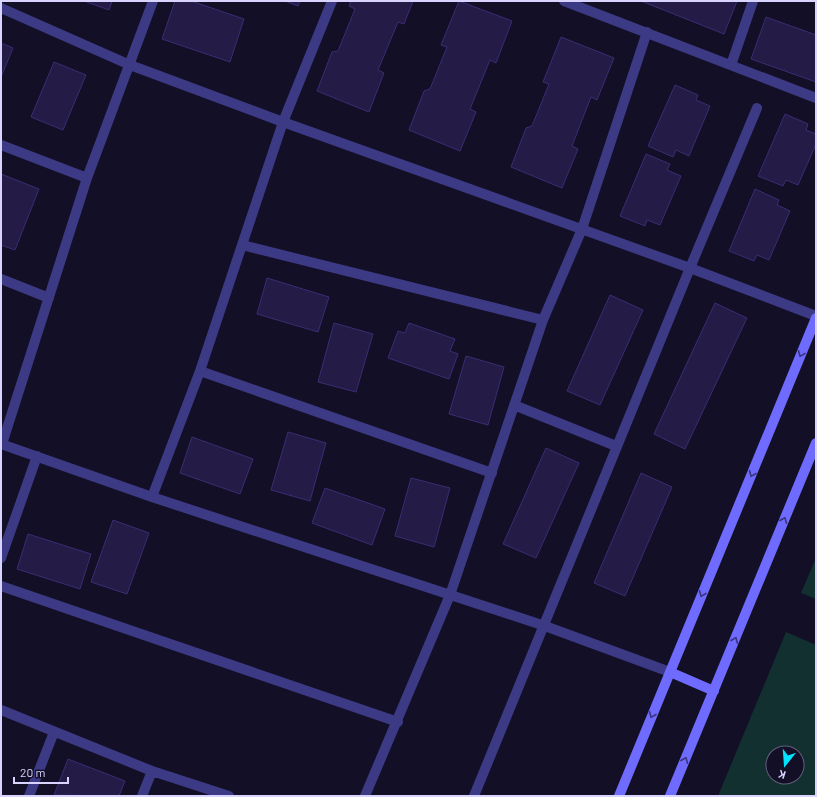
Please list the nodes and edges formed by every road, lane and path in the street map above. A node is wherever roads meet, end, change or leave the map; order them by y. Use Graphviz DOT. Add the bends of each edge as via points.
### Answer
graph roads {
  1 [pos="153,1"];
  2 [pos="332,1"];
  3 [pos="564,1"];
  4 [pos="753,1"];
  5 [pos="1,8"];
  6 [pos="647,32"];
  7 [pos="130,65"];
  8 [pos="731,65"];
  9 [pos="816,98"];
  10 [pos="757,108"];
  11 [pos="284,122"];
  12 [pos="1,145"];
  13 [pos="87,178"];
  14 [pos="582,229"];
  15 [pos="242,246"];
  16 [pos="690,268"];
  17 [pos="1,278"];
  18 [pos="49,298"];
  19 [pos="816,317"];
  20 [pos="543,320"];
  21 [pos="200,372"];
  22 [pos="514,405"];
  23 [pos="816,443"];
  24 [pos="1,444"];
  25 [pos="616,446"];
  26 [pos="37,456"];
  27 [pos="492,473"];
  28 [pos="152,497"];
  29 [pos="1,558"];
  30 [pos="1,586"];
  31 [pos="450,595"];
  32 [pos="545,626"];
  33 [pos="670,672"];
  34 [pos="714,691"];
  35 [pos="1,710"];
  36 [pos="398,722"];
  37 [pos="54,732"];
  38 [pos="152,771"];
  39 [pos="29,796"];
  40 [pos="142,796"];
  41 [pos="229,796"];
  42 [pos="365,796"];
  43 [pos="474,796"];
  44 [pos="619,796"];
  45 [pos="670,796"];
  1 -- 7 [label="street"];
  2 -- 11 [label="street"];
  3 -- 6 [label="street"];
  4 -- 8 [label="street"];
  5 -- 7 [label="street"];
  6 -- 8 [label="street"];
  6 -- 14 [label="street"];
  7 -- 11 [label="street"];
  7 -- 13 [label="street"];
  8 -- 9 [label="street"];
  10 -- 16 [label="street"];
  11 -- 14 [label="street"];
  11 -- 15 [label="street"];
  12 -- 13 [label="street"];
  13 -- 18 [label="street"];
  14 -- 16 [label="street"];
  14 -- 20 [label="street"];
  15 -- 20 [label="street"];
  15 -- 21 [label="street"];
  16 -- 19 [label="street"];
  16 -- 25 [label="street"];
  17 -- 18 [label="street"];
  18 -- 24 [label="street"];
  19 -- 33 [label="main road, one-way"];
  20 -- 22 [label="street"];
  21 -- 27 [label="street"];
  21 -- 28 [label="street"];
  22 -- 25 [label="street"];
  22 -- 27 [label="street"];
  34 -- 23 [label="main road, one-way"];
  24 -- 26 [label="street"];
  25 -- 32 [label="street"];
  26 -- 28 [label="street"];
  26 -- 29 [label="street"];
  27 -- 31 [label="street"];
  28 -- 31 [label="street"];
  30 -- 36 [label="street"];
  31 -- 32 [label="street"];
  31 -- 36 [label="street"];
  32 -- 33 [label="street"];
  32 -- 43 [label="street"];
  33 -- 34 [label="main road"];
  33 -- 44 [label="main road, one-way"];
  45 -- 34 [label="main road, one-way"];
  35 -- 37 [label="street"];
  36 -- 42 [label="street"];
  37 -- 38 [label="street"];
  37 -- 39 [label="street"];
  38 -- 40 [label="street"];
  38 -- 41 [label="street"];
}
